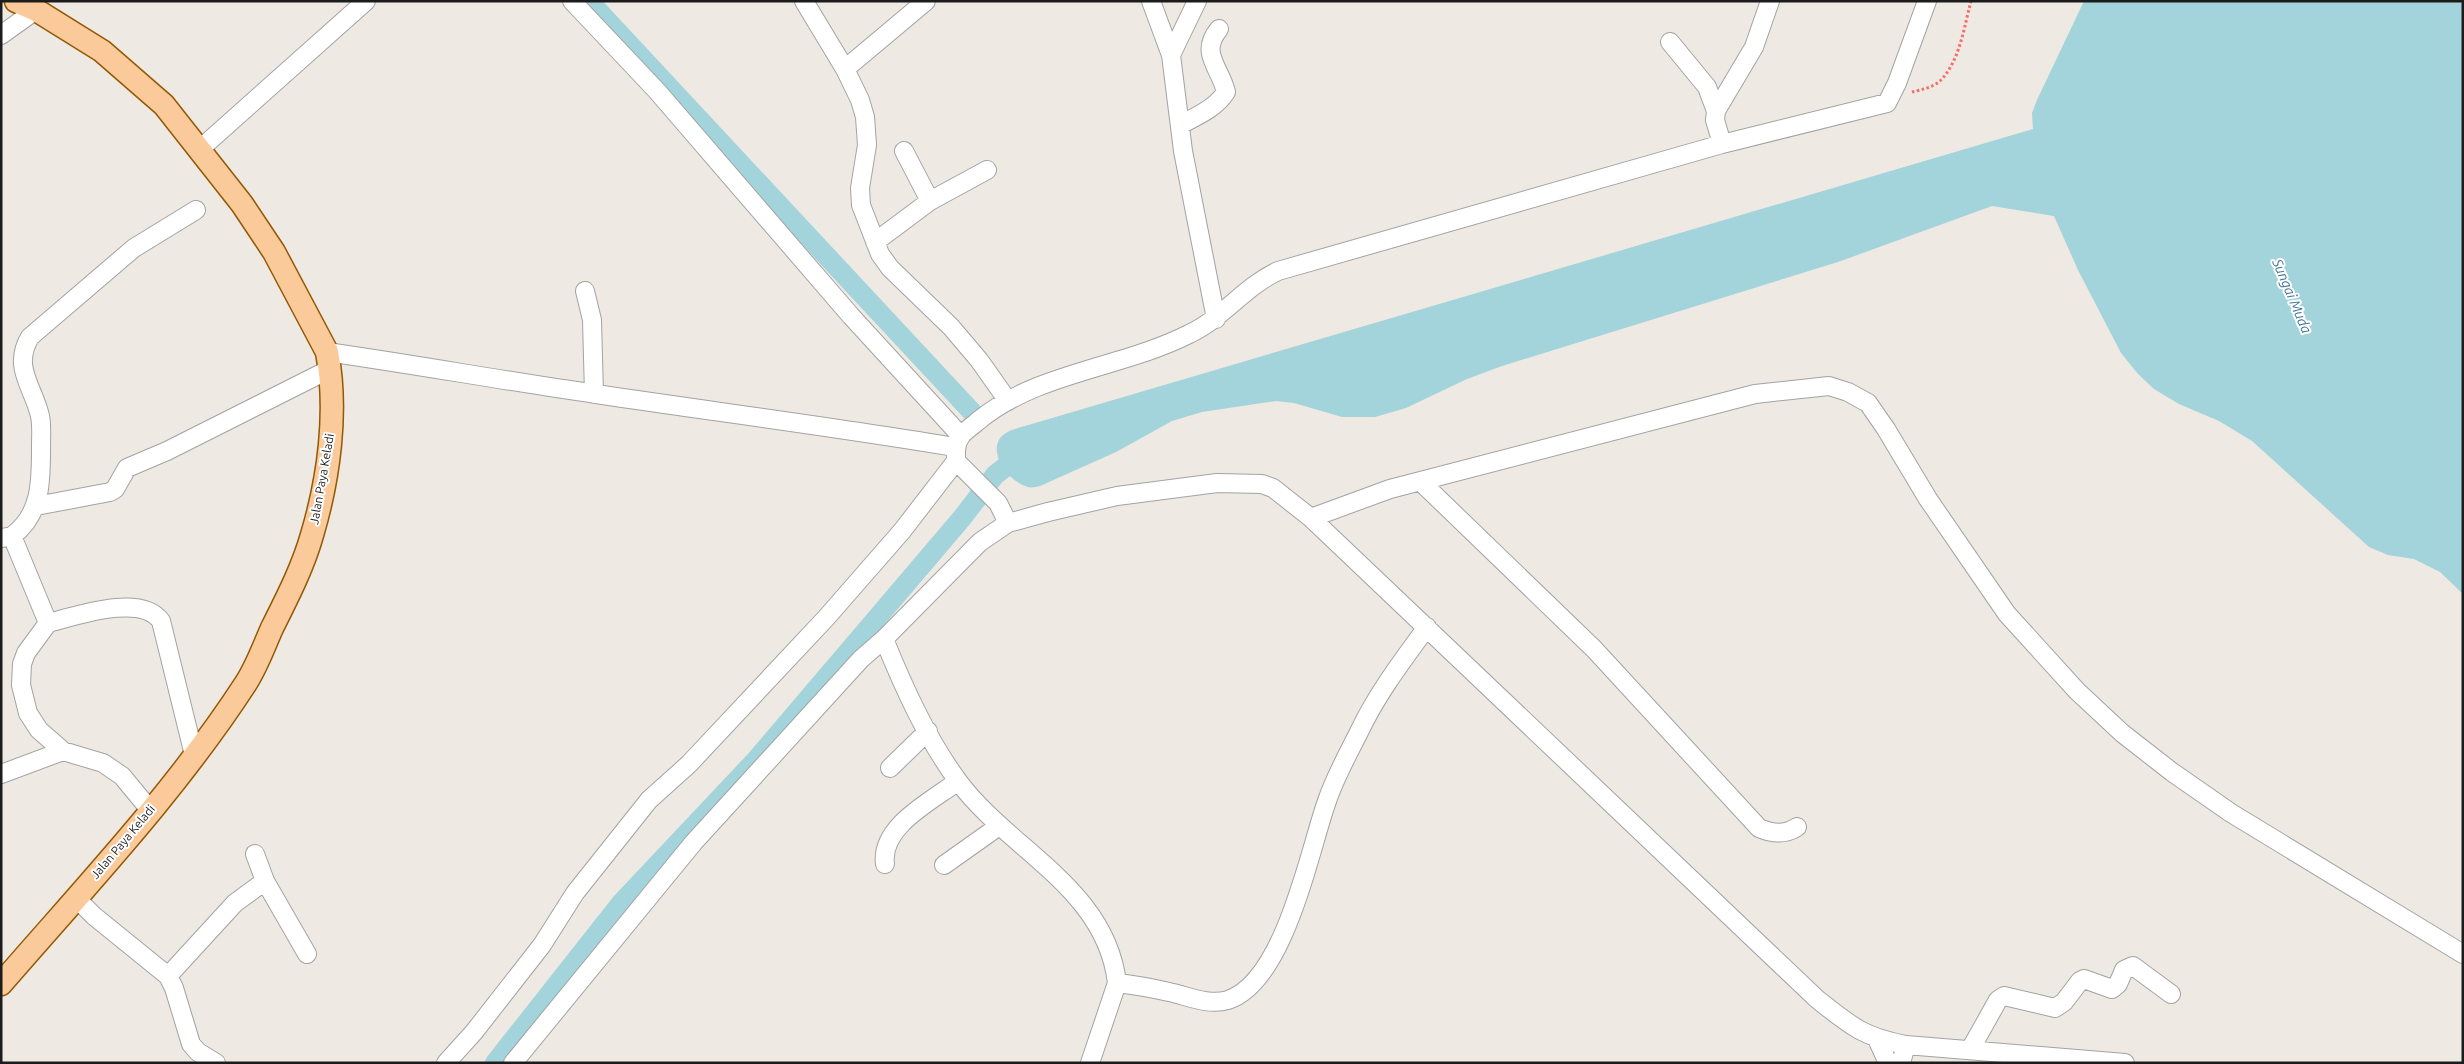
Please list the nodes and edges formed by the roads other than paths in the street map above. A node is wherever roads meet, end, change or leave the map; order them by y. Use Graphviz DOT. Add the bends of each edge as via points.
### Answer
graph roads {
  1 [pos="366,1"];
  2 [pos="572,1"];
  3 [pos="804,1"];
  4 [pos="926,1"];
  5 [pos="1151,1"];
  6 [pos="1198,1"];
  7 [pos="1770,1"];
  8 [pos="1927,1"];
  9 [pos="26,6"];
  10 [pos="1219,29"];
  11 [pos="1,35"];
  12 [pos="1670,42"];
  13 [pos="1171,55"];
  14 [pos="845,69"];
  15 [pos="1716,111"];
  16 [pos="1180,125"];
  17 [pos="1722,144"];
  18 [pos="199,150"];
  19 [pos="904,151"];
  20 [pos="987,170"];
  21 [pos="930,201"];
  22 [pos="196,210"];
  23 [pos="875,242"];
  24 [pos="585,291"];
  25 [pos="1216,319"];
  26 [pos="329,361"];
  27 [pos="594,394"];
  28 [pos="1008,401"];
  29 [pos="960,454"];
  30 [pos="1421,482"];
  31 [pos="36,506"];
  32 [pos="1311,518"];
  33 [pos="1008,523"];
  34 [pos="7,537"];
  35 [pos="48,623"];
  36 [pos="1427,627"];
  37 [pos="884,639"];
  38 [pos="928,730"];
  39 [pos="63,751"];
  40 [pos="194,755"];
  41 [pos="890,768"];
  42 [pos="1,774"];
  43 [pos="958,781"];
  44 [pos="150,810"];
  45 [pos="999,826"];
  46 [pos="1798,826"];
  47 [pos="255,854"];
  48 [pos="885,864"];
  49 [pos="944,864"];
  50 [pos="265,881"];
  51 [pos="76,898"];
  52 [pos="306,954"];
  53 [pos="2463,954"];
  54 [pos="168,976"];
  55 [pos="1117,983"];
  56 [pos="1,984"];
  57 [pos="2171,994"];
  58 [pos="1877,1039"];
  59 [pos="1906,1045"];
  60 [pos="1970,1050"];
  61 [pos="216,1063"];
  62 [pos="446,1063"];
  63 [pos="513,1063"];
  64 [pos="1090,1063"];
  65 [pos="1888,1063"];
  66 [pos="1901,1063"];
  67 [pos="2125,1063"];
  1 -- 18 [label="street"];
  2 -- 29 [label="street" via="658,91 851,316"];
  3 -- 14 [label="street"];
  4 -- 14 [label="street"];
  5 -- 13 [label="street"];
  6 -- 13 [label="street"];
  7 -- 15 [label="street" via="1754,47"];
  8 -- 17 [label="street" via="1887,104"];
  9 -- 11 [label="street"];
  9 -- 18 [label="main road, Jalan Paya Keladi" via="102,51 131,75 164,105"];
  10 -- 16 [label="street" via="1209,45 1226,92 1207,110"];
  12 -- 15 [label="street" via="1707,87"];
  13 -- 16 [label="street"];
  14 -- 23 [label="street" via="864,117 867,145 860,188 861,205"];
  15 -- 17 [label="street" via="1716,126"];
  16 -- 25 [label="street"];
  17 -- 25 [label="street" via="1278,270 1249,288"];
  18 -- 26 [label="main road, Jalan Paya Keladi" via="242,204 274,252"];
  19 -- 21 [label="street"];
  20 -- 21 [label="street"];
  21 -- 23 [label="street"];
  22 -- 31 [label="street" via="134,248 30,337 24,347 22,365 40,417 41,486"];
  23 -- 28 [label="street" via="890,268 951,328"];
  24 -- 27 [label="street" via="592,320"];
  25 -- 28 [label="street" via="1189,335 1040,386"];
  26 -- 27 [label="street" via="430,366"];
  26 -- 31 [label="street" via="176,447 127,468 110,492"];
  26 -- 40 [label="main road, Jalan Paya Keladi" via="331,424 326,472 312,535 287,598 247,681"];
  27 -- 29 [label="street" via="850,429"];
  28 -- 29 [label="street" via="992,410"];
  29 -- 33 [label="street" via="998,503"];
  29 -- 62 [label="street" via="902,531 826,618 689,764 649,800 575,893 542,945"];
  30 -- 32 [label="street" via="1390,488"];
  30 -- 46 [label="street" via="1594,649 1759,828 1780,833 1790,832"];
  30 -- 53 [label="street" via="1756,394 1829,386 1848,392 1868,403 1928,499 2007,614 2077,691 2116,727 2231,813"];
  31 -- 34 [label="street" via="26,523"];
  32 -- 33 [label="street" via="1274,488 1262,484 1217,483 1117,496"];
  32 -- 36 [label="street"];
  33 -- 37 [label="street" via="967,553"];
  34 -- 35 [label="street"];
  35 -- 39 [label="street" via="26,653 21,685 28,713 39,730"];
  35 -- 40 [label="street" via="113,608 143,608 156,615 161,621"];
  36 -- 55 [label="street" via="1380,692 1359,731 1328,798 1299,894 1267,966 1228,1000 1207,1002 1141,985"];
  36 -- 58 [label="street" via="1817,999 1853,1028"];
  37 -- 38 [label="street"];
  37 -- 63 [label="street" via="861,659 694,842"];
  38 -- 41 [label="street"];
  38 -- 43 [label="street"];
  39 -- 42 [label="street"];
  39 -- 44 [label="street" via="103,763 122,776"];
  40 -- 44 [label="main road, Jalan Paya Keladi"];
  43 -- 45 [label="street"];
  43 -- 48 [label="street" via="898,828 885,848"];
  44 -- 51 [label="main road, Jalan Paya Keladi"];
  45 -- 49 [label="street"];
  45 -- 55 [label="street" via="1074,893 1092,914 1114,961"];
  47 -- 50 [label="street"];
  50 -- 52 [label="street"];
  50 -- 54 [label="street" via="235,904"];
  51 -- 54 [label="street"];
  51 -- 56 [label="main road, Jalan Paya Keladi"];
  54 -- 61 [label="street" via="191,1044"];
  55 -- 64 [label="street"];
  57 -- 60 [label="street" via="2133,966 2124,970 2112,989 2084,979 2080,981 2064,1002 2055,1008 2004,996 1998,1000"];
  58 -- 59 [label="street"];
  58 -- 65 [label="street"];
  59 -- 60 [label="street"];
  59 -- 66 [label="street"];
  60 -- 67 [label="street"];
}
